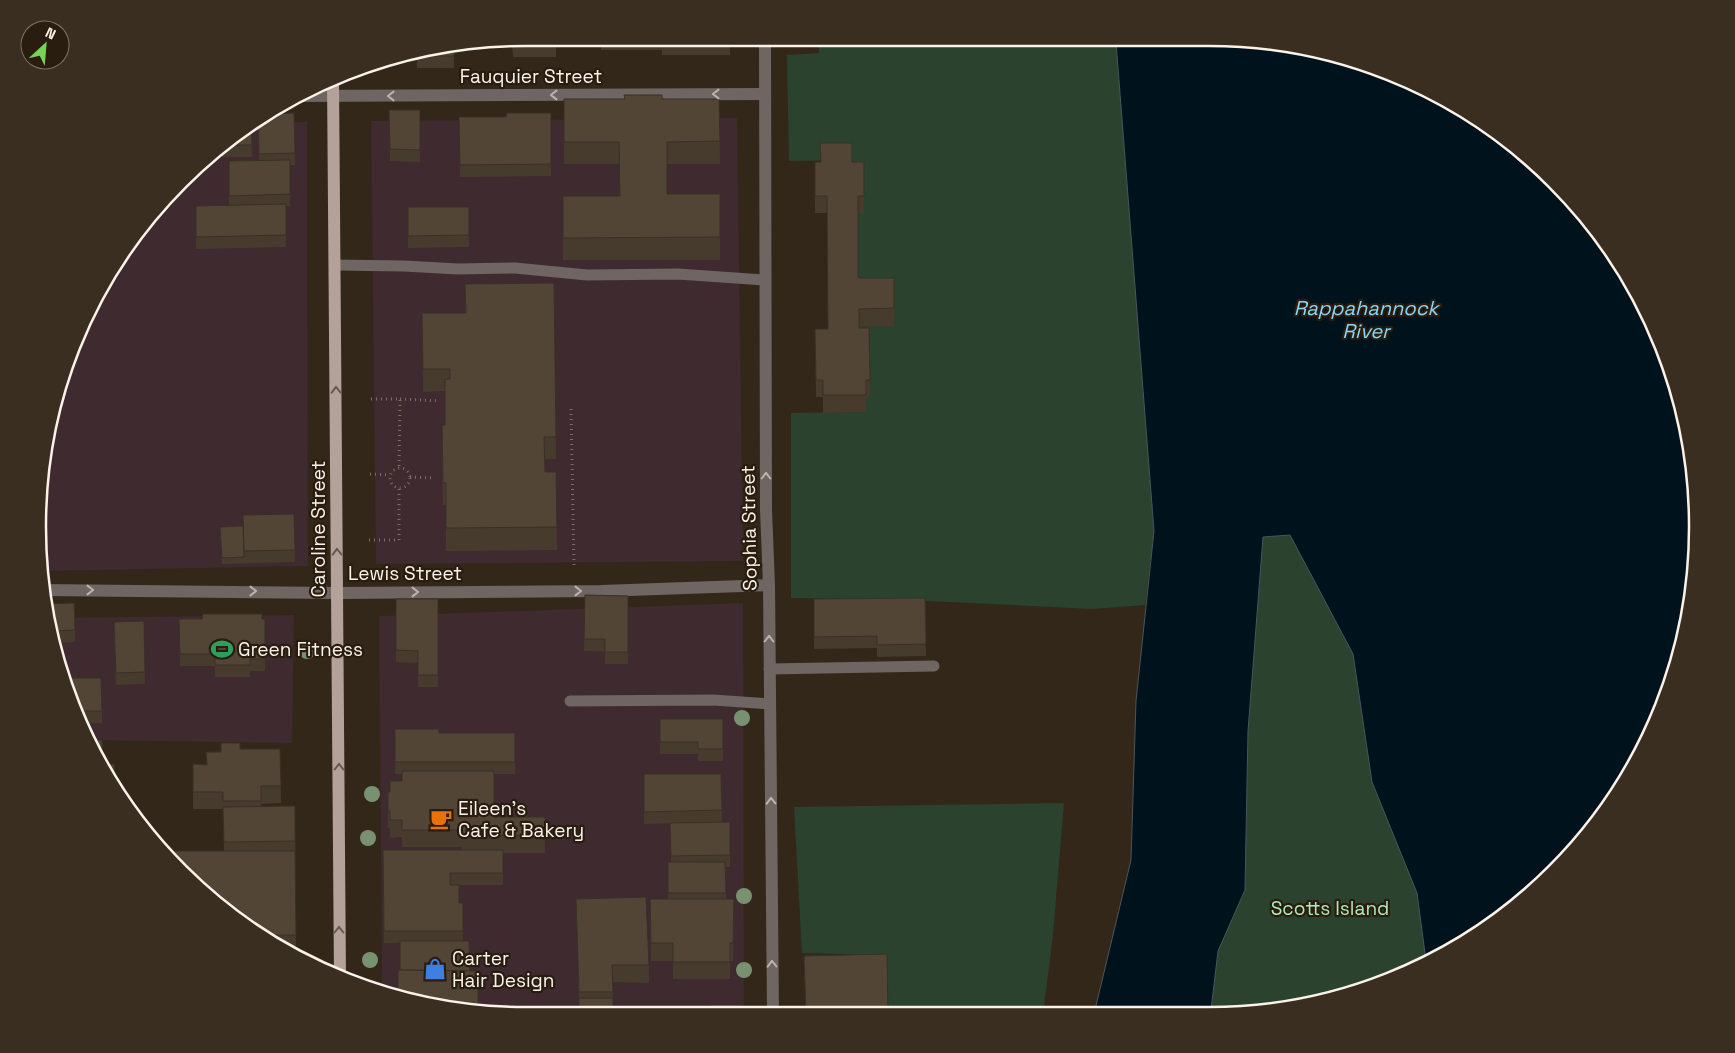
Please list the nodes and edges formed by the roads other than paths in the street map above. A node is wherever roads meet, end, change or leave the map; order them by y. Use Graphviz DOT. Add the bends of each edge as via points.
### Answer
graph roads {
  1 [pos="764,46"];
  2 [pos="333,87"];
  3 [pos="765,94"];
  4 [pos="314,96"];
  5 [pos="333,96"];
  6 [pos="335,265"];
  7 [pos="765,280"];
  8 [pos="769,585"];
  9 [pos="50,590"];
  10 [pos="338,593"];
  11 [pos="934,666"];
  12 [pos="769,669"];
  13 [pos="570,701"];
  14 [pos="770,704"];
  15 [pos="340,969"];
  16 [pos="773,1007"];
  1 -- 3 [label="street, Sophia Street"];
  2 -- 5 [label="main road, Caroline Street"];
  3 -- 5 [label="street, Fauquier Street, one-way"];
  3 -- 7 [label="street, Sophia Street"];
  4 -- 5 [label="street, Fauquier Street"];
  5 -- 6 [label="main road, Caroline Street"];
  6 -- 7 [label="lane" via="515,268 587,275 678,274"];
  10 -- 6 [label="main road, Caroline Street, one-way"];
  8 -- 7 [label="street, Sophia Street, one-way"];
  10 -- 8 [label="street, Lewis Street, one-way" via="601,591"];
  12 -- 8 [label="street, Sophia Street, one-way"];
  9 -- 10 [label="street, Lewis Street, one-way"];
  15 -- 10 [label="main road, Caroline Street, one-way"];
  11 -- 12 [label="lane"];
  12 -- 14 [label="street, Sophia Street"];
  13 -- 14 [label="lane" via="713,700"];
  16 -- 14 [label="street, Sophia Street, one-way"];
}
